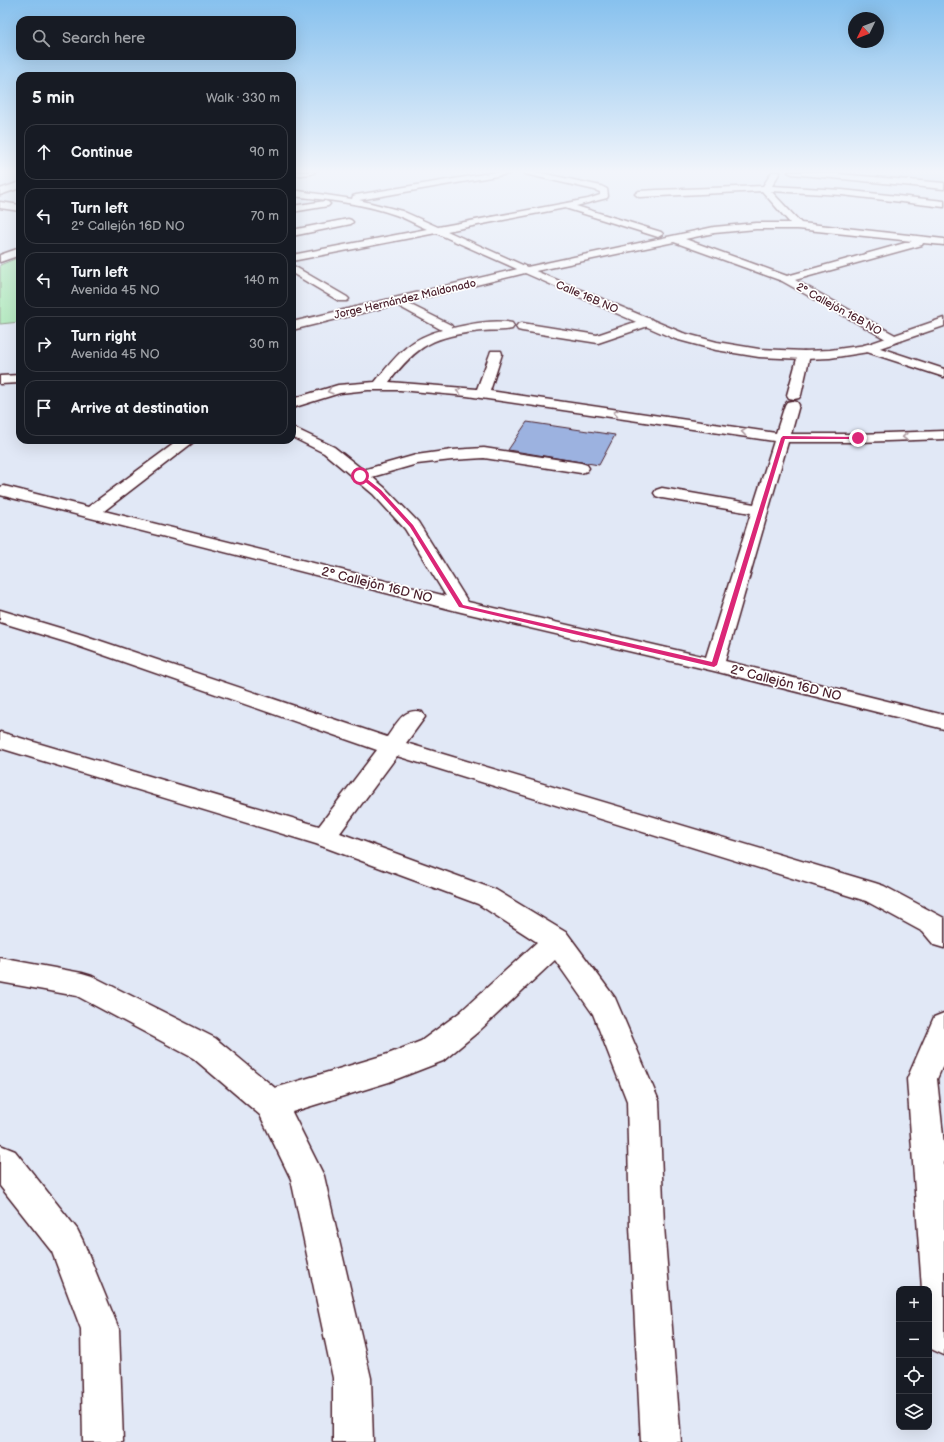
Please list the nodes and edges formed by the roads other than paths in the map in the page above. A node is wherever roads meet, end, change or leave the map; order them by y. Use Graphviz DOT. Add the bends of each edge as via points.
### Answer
graph roads {
  1 [pos="388,239"];
  2 [pos="457,239"];
  3 [pos="666,239"];
  4 [pos="676,239"];
  5 [pos="921,239"];
  6 [pos="928,240"];
  7 [pos="944,242"];
  8 [pos="16,253"];
  9 [pos="296,257"];
  10 [pos="0,259"];
  11 [pos="296,270"];
  12 [pos="526,270"];
  13 [pos="786,279"];
  14 [pos="343,299"];
  15 [pos="397,301"];
  16 [pos="647,322"];
  17 [pos="944,322"];
  18 [pos="296,325"];
  19 [pos="508,326"];
  20 [pos="522,327"];
  21 [pos="447,328"];
  22 [pos="894,339"];
  23 [pos="868,348"];
  24 [pos="496,354"];
  25 [pos="804,355"];
  26 [pos="944,373"];
  27 [pos="16,379"];
  28 [pos="1,380"];
  29 [pos="16,382"];
  30 [pos="379,386"];
  31 [pos="482,394"];
  32 [pos="296,403"];
  33 [pos="296,433"];
  34 [pos="944,435"];
  35 [pos="783,438"];
  36 [pos="184,444"];
  37 [pos="581,468"];
  38 [pos="360,476"];
  39 [pos="4,491"];
  40 [pos="662,492"];
  41 [pos="761,510"];
  42 [pos="92,512"];
  43 [pos="461,606"];
  44 [pos="0,616"];
  45 [pos="714,665"];
  46 [pos="414,717"];
  47 [pos="944,722"];
  48 [pos="1,741"];
  49 [pos="392,747"];
  50 [pos="324,837"];
  51 [pos="944,937"];
  52 [pos="557,941"];
  53 [pos="0,970"];
  54 [pos="944,1026"];
  55 [pos="271,1104"];
  56 [pos="0,1161"];
  57 [pos="944,1336"];
  58 [pos="103,1442"];
  59 [pos="353,1442"];
  60 [pos="661,1442"];
  1 -- 9 [label="street"];
  2 -- 12 [label="street, Calle 16B NO"];
  3 -- 12 [label="street, Jorge Hernández Maldonado"];
  4 -- 13 [label="street, 2° Callejón 16B NO"];
  5 -- 6 [label="street, Jorge Hernández Maldonado"];
  6 -- 7 [label="street, Jorge Hernández Maldonado"];
  6 -- 13 [label="street"];
  8 -- 10 [label="street"];
  11 -- 14 [label="street"];
  12 -- 15 [label="street, Jorge Hernández Maldonado"];
  12 -- 16 [label="street, Calle 16B NO"];
  13 -- 22 [label="street, 2° Callejón 16B NO"];
  15 -- 18 [label="street, Jorge Hernández Maldonado"];
  15 -- 21 [label="street"];
  16 -- 20 [label="street" via="598,339"];
  16 -- 25 [label="street, Calle 16B NO" via="679,336 716,346 759,353"];
  17 -- 22 [label="street, Calle 16B NO"];
  19 -- 30 [label="street" via="470,329 421,343 408,351"];
  22 -- 23 [label="street, Calle 16B NO"];
  23 -- 25 [label="street, Calle 16B NO"];
  23 -- 26 [label="street"];
  24 -- 31 [label="street"];
  25 -- 35 [label="street"];
  27 -- 28 [label="street"];
  28 -- 29 [label="street"];
  31 -- 30 [label="street, one-way"];
  30 -- 32 [label="street, one-way" via="338,389"];
  35 -- 31 [label="street, one-way"];
  33 -- 38 [label="street" via="329,450"];
  34 -- 35 [label="street, one-way"];
  35 -- 41 [label="street"];
  36 -- 42 [label="street"];
  37 -- 38 [label="street" via="484,453 416,460"];
  38 -- 43 [label="street" via="379,491 412,526"];
  39 -- 42 [label="street, 2° Callejón 16D NO"];
  40 -- 41 [label="street"];
  41 -- 45 [label="street"];
  42 -- 43 [label="street, 2° Callejón 16D NO"];
  43 -- 45 [label="street, 2° Callejón 16D NO"];
  44 -- 49 [label="street" via="76,639"];
  45 -- 47 [label="street, 2° Callejón 16D NO"];
  46 -- 49 [label="street"];
  48 -- 50 [label="street"];
  49 -- 50 [label="street"];
  49 -- 51 [label="street" via="875,894 933,924"];
  50 -- 52 [label="street" via="487,897"];
  52 -- 55 [label="street" via="469,1022 432,1051 388,1068"];
  52 -- 60 [label="street" via="605,1008 643,1101 647,1226"];
  53 -- 55 [label="street" via="82,985 204,1048"];
  54 -- 57 [label="street" via="922,1079"];
  55 -- 59 [label="street" via="307,1176 352,1378"];
  56 -- 58 [label="street" via="65,1241 100,1329"];
}
